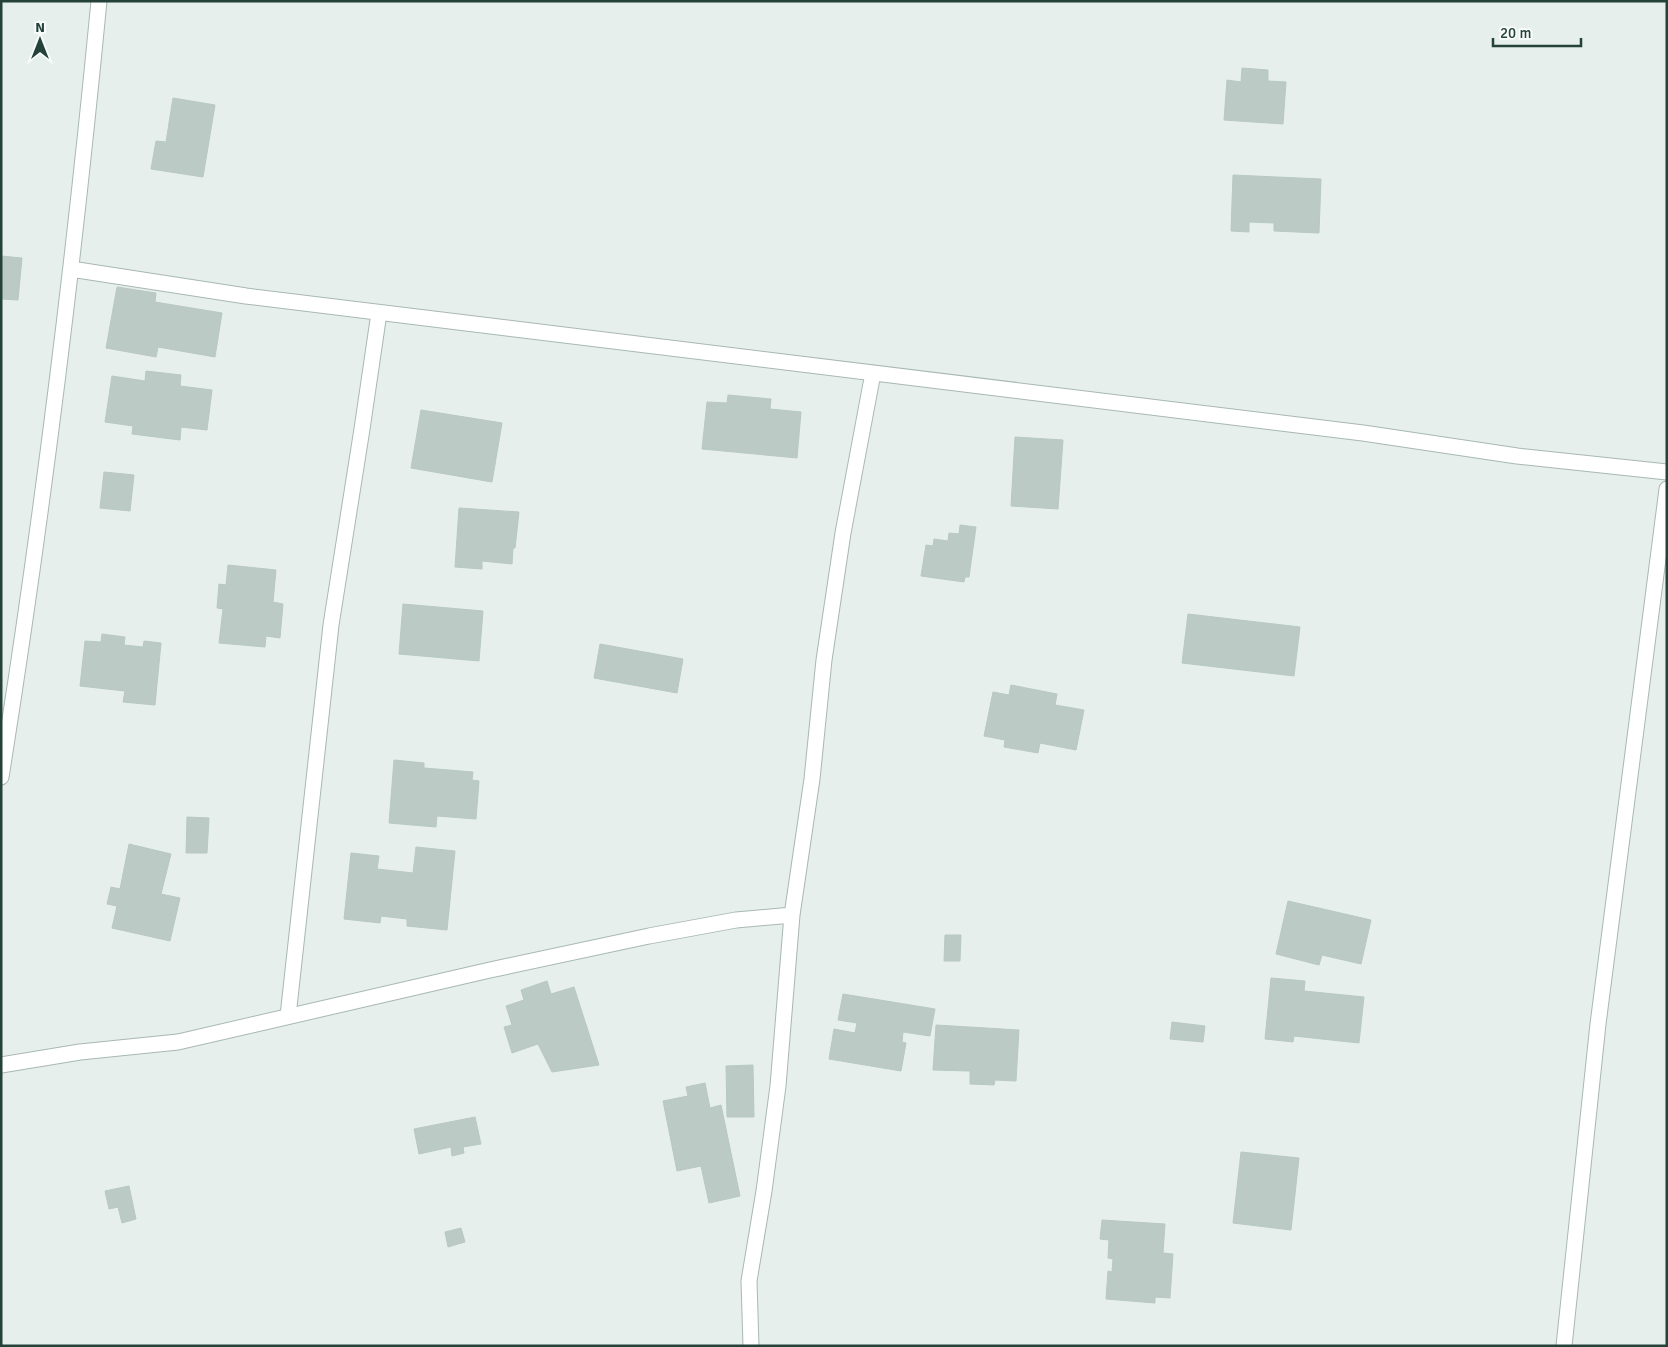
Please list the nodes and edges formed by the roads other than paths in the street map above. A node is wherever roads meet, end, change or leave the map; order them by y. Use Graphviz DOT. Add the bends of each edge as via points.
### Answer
graph roads {
  1 [pos="99,1"];
  2 [pos="71,269"];
  3 [pos="379,313"];
  4 [pos="873,374"];
  5 [pos="1667,472"];
  6 [pos="1667,489"];
  7 [pos="1,777"];
  8 [pos="792,915"];
  9 [pos="288,1016"];
  10 [pos="1,1065"];
  11 [pos="751,1346"];
  12 [pos="1564,1346"];
  1 -- 2 [label="street"];
  2 -- 3 [label="street"];
  2 -- 7 [label="street" via="24,632"];
  3 -- 4 [label="street"];
  3 -- 9 [label="street" via="330,625"];
  4 -- 5 [label="street"];
  4 -- 8 [label="street" via="842,533"];
  6 -- 12 [label="street" via="1598,1024"];
  8 -- 9 [label="street" via="736,920 649,936"];
  8 -- 11 [label="street" via="778,1086 749,1281"];
  9 -- 10 [label="street" via="178,1042 80,1052"];
}
